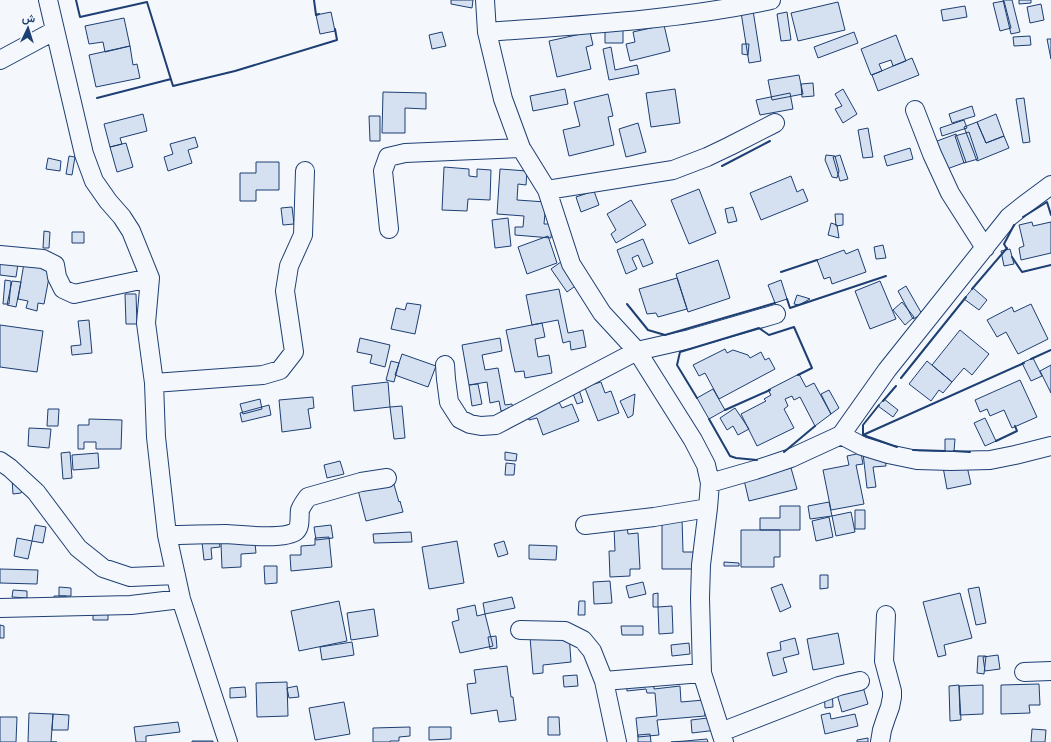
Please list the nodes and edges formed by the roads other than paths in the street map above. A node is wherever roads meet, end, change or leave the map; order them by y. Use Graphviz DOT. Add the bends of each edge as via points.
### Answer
graph roads {
  1 [pos="48,0"];
  2 [pos="485,0"];
  3 [pos="771,0"];
  4 [pos="54,32"];
  5 [pos="487,32"];
  6 [pos="0,60"];
  7 [pos="915,110"];
  8 [pos="775,123"];
  9 [pos="521,148"];
  10 [pos="305,171"];
  11 [pos="1051,185"];
  12 [pos="546,190"];
  13 [pos="389,229"];
  14 [pos="985,248"];
  15 [pos="0,255"];
  16 [pos="150,278"];
  17 [pos="776,314"];
  18 [pos="637,352"];
  19 [pos="445,365"];
  20 [pos="154,383"];
  21 [pos="841,435"];
  22 [pos="1051,446"];
  23 [pos="0,461"];
  24 [pos="387,478"];
  25 [pos="710,483"];
  26 [pos="708,508"];
  27 [pos="585,525"];
  28 [pos="167,535"];
  29 [pos="176,576"];
  30 [pos="181,599"];
  31 [pos="0,608"];
  32 [pos="886,615"];
  33 [pos="520,630"];
  34 [pos="1051,671"];
  35 [pos="1024,672"];
  36 [pos="702,673"];
  37 [pos="860,681"];
  38 [pos="604,682"];
  39 [pos="722,737"];
  40 [pos="228,742"];
  41 [pos="617,742"];
  42 [pos="880,742"];
  1 -- 4 [label="street"];
  2 -- 5 [label="street"];
  3 -- 5 [label="street" via="656,18"];
  4 -- 6 [label="street"];
  4 -- 16 [label="street" via="84,154 94,181 131,231"];
  5 -- 9 [label="street" via="503,99"];
  7 -- 14 [label="street" via="950,193"];
  8 -- 12 [label="street" via="707,157 672,170"];
  9 -- 12 [label="street"];
  9 -- 13 [label="street" via="405,153 388,157 383,171"];
  10 -- 20 [label="street" via="303,235 289,266 285,291 294,352 280,370 263,375"];
  11 -- 14 [label="street" via="1009,217"];
  12 -- 18 [label="street" via="571,264 602,313"];
  14 -- 21 [label="street" via="887,370"];
  15 -- 16 [label="street" via="43,259 49,262 54,265 63,289 74,294"];
  16 -- 20 [label="street" via="146,322"];
  17 -- 18 [label="street"];
  18 -- 19 [label="street" via="496,425 481,426 460,419 449,402"];
  18 -- 25 [label="street" via="693,440 706,465"];
  20 -- 28 [label="street" via="156,437"];
  21 -- 22 [label="street" via="862,446 888,454 950,462 990,460"];
  21 -- 25 [label="street" via="791,458"];
  23 -- 29 [label="street" via="36,492 78,548 103,568 130,577"];
  24 -- 28 [label="street" via="361,482 308,497 300,510 299,527 291,534 270,537 225,534"];
  25 -- 26 [label="street"];
  26 -- 27 [label="street"];
  26 -- 36 [label="street" via="700,585"];
  28 -- 29 [label="street"];
  29 -- 30 [label="street"];
  30 -- 31 [label="street" via="131,605"];
  30 -- 40 [label="street"];
  32 -- 42 [label="street" via="884,661 892,697"];
  33 -- 38 [label="street" via="565,631 583,640 592,651"];
  34 -- 35 [label="street"];
  36 -- 38 [label="street"];
  36 -- 39 [label="street"];
  37 -- 39 [label="street" via="838,686"];
  38 -- 41 [label="street"];
}
